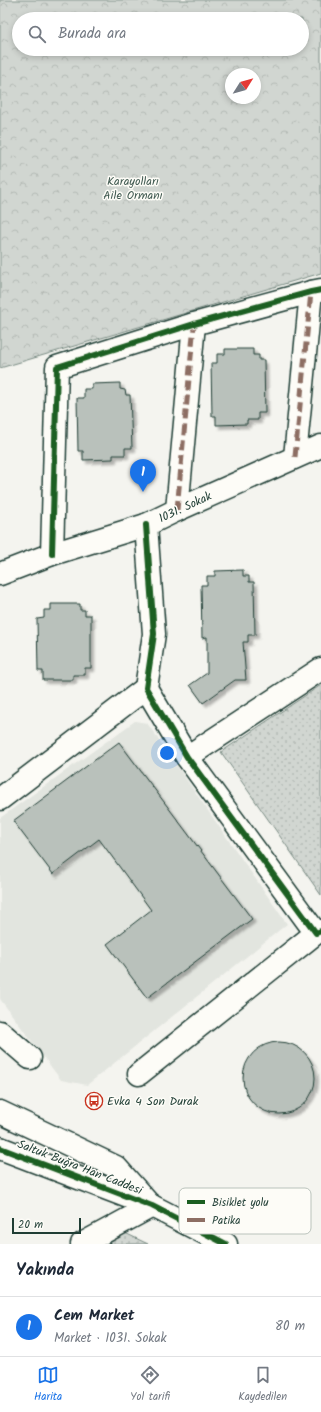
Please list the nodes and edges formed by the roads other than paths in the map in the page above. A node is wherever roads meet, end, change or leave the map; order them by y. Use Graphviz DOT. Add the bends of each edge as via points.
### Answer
graph roads {
  1 [pos="316,291"];
  2 [pos="194,324"];
  3 [pos="321,446"];
  4 [pos="295,457"];
  5 [pos="177,510"];
  6 [pos="146,525"];
  7 [pos="52,554"];
  8 [pos="0,574"];
  9 [pos="321,669"];
  10 [pos="146,688"];
  11 [pos="187,757"];
  12 [pos="0,799"];
  13 [pos="318,932"];
  14 [pos="0,1032"];
  15 [pos="30,1058"];
  16 [pos="139,1074"];
  17 [pos="0,1112"];
  18 [pos="0,1148"];
  19 [pos="152,1206"];
  20 [pos="179,1220"];
  21 [pos="207,1234"];
  22 [pos="82,1244"];
  23 [pos="226,1244"];
  1 -- 2 [label="street"];
  1 -- 4 [label="street"];
  2 -- 5 [label="street"];
  2 -- 7 [label="street" via="57,367"];
  3 -- 4 [label="street, 1031. Sokak"];
  4 -- 5 [label="street, 1031. Sokak"];
  5 -- 6 [label="street, 1031. Sokak"];
  6 -- 7 [label="street, 1031. Sokak"];
  6 -- 10 [label="street" via="154,634"];
  7 -- 8 [label="street, 1031. Sokak"];
  9 -- 11 [label="street"];
  10 -- 11 [label="street"];
  10 -- 12 [label="street"];
  11 -- 13 [label="street"];
  13 -- 16 [label="street"];
  14 -- 15 [label="street"];
  17 -- 19 [label="street, Saltuk Buğra Han Caddesi" via="116,1167"];
  18 -- 19 [label="street, Saltuk Buğra Han Caddesi"];
  19 -- 20 [label="street"];
  19 -- 22 [label="street"];
  21 -- 23 [label="street"];
}
